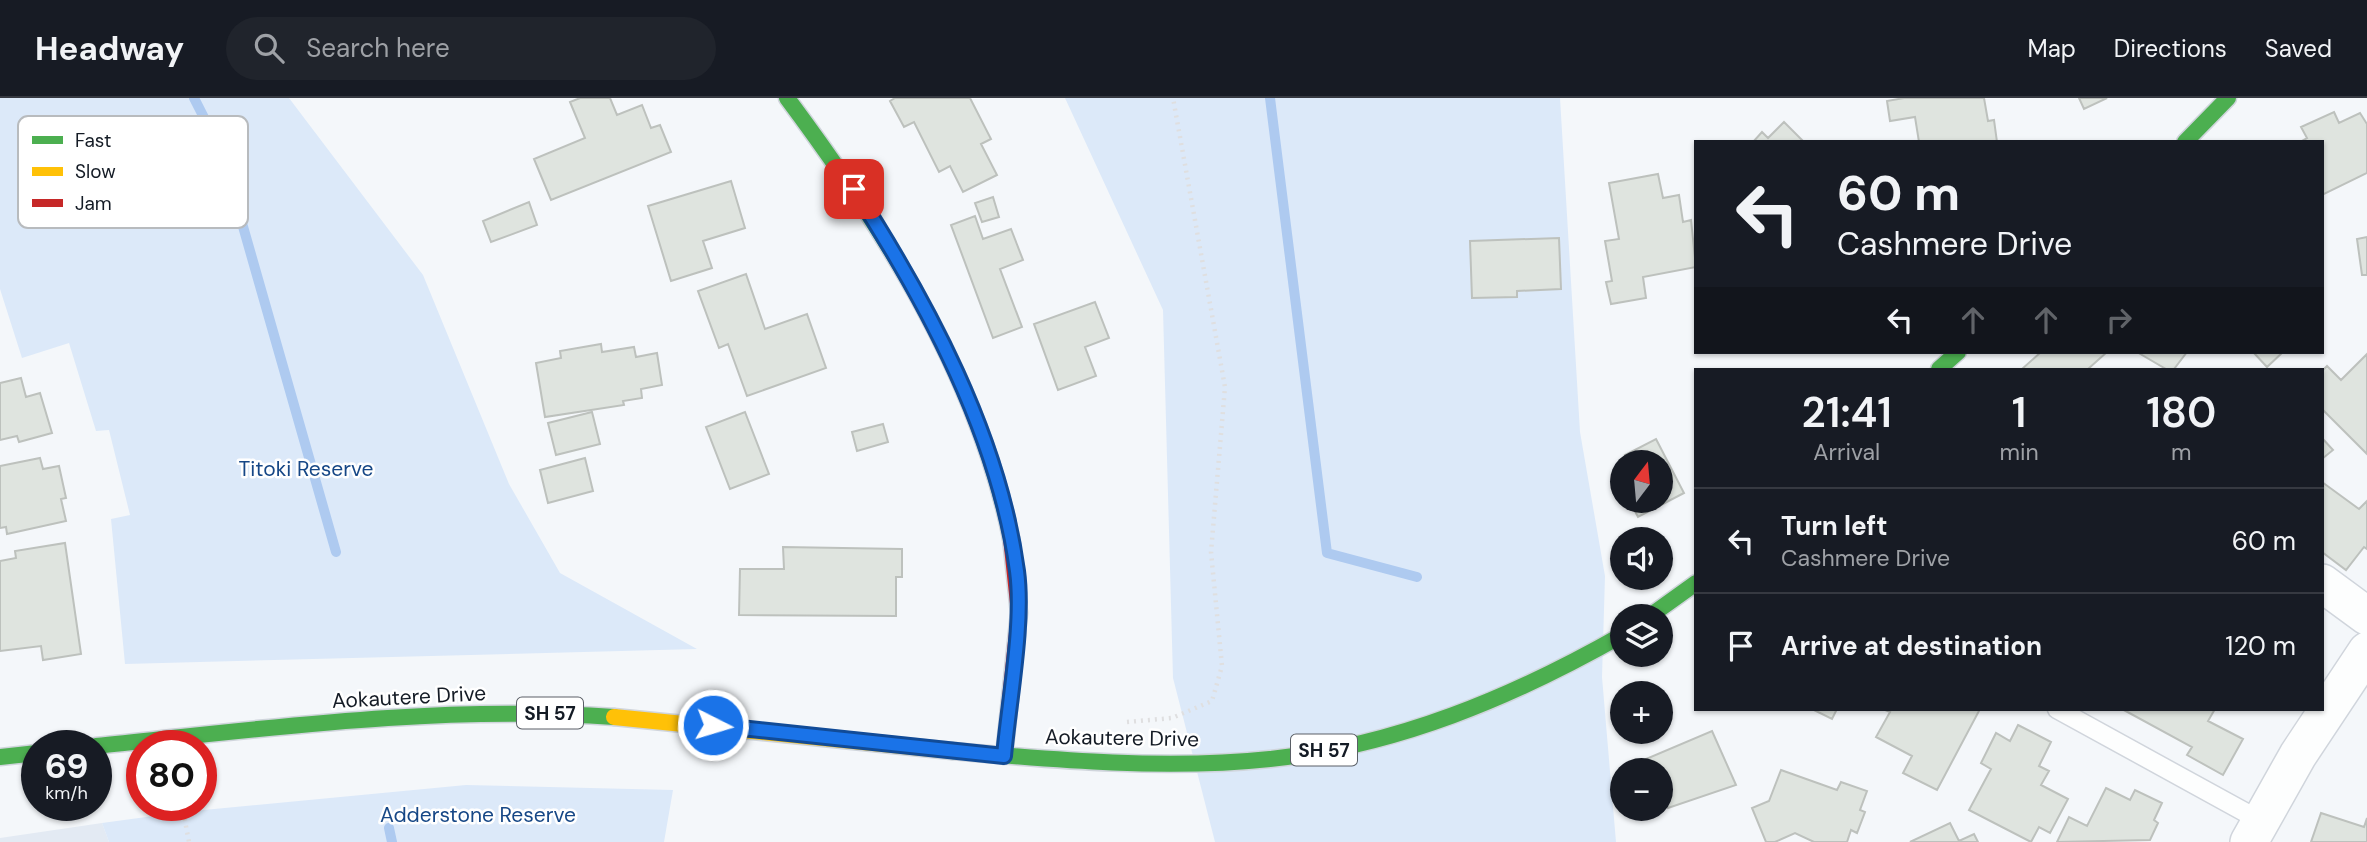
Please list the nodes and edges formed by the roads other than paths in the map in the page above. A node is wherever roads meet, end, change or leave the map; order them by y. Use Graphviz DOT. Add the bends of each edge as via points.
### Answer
graph roads {
  1 [pos="787,98"];
  2 [pos="2228,98"];
  3 [pos="2187,140"];
  4 [pos="1956,354"];
  5 [pos="1940,368"];
  6 [pos="1694,584"];
  7 [pos="2324,584"];
  8 [pos="1667,604"];
  9 [pos="2367,616"];
  10 [pos="1610,642"];
  11 [pos="2367,651"];
  12 [pos="2060,711"];
  13 [pos="112,744"];
  14 [pos="21,754"];
  15 [pos="1004,756"];
  16 [pos="0,757"];
  17 [pos="2255,831"];
  1 -- 15 [label="main road" via="841,168 895,253 941,341 998,480 1018,572"];
  2 -- 3 [label="main road"];
  4 -- 5 [label="main road"];
  6 -- 8 [label="main road"];
  7 -- 9 [label="street"];
  10 -- 15 [label="main road, Aokautere Drive / SH 57" via="1494,701 1400,735 1298,755 1190,762"];
  11 -- 17 [label="street" via="2298,755"];
  12 -- 17 [label="lane"];
  13 -- 15 [label="main road, Aokautere Drive / SH 57" via="285,726 470,713 554,713"];
  14 -- 16 [label="main road"];
}
